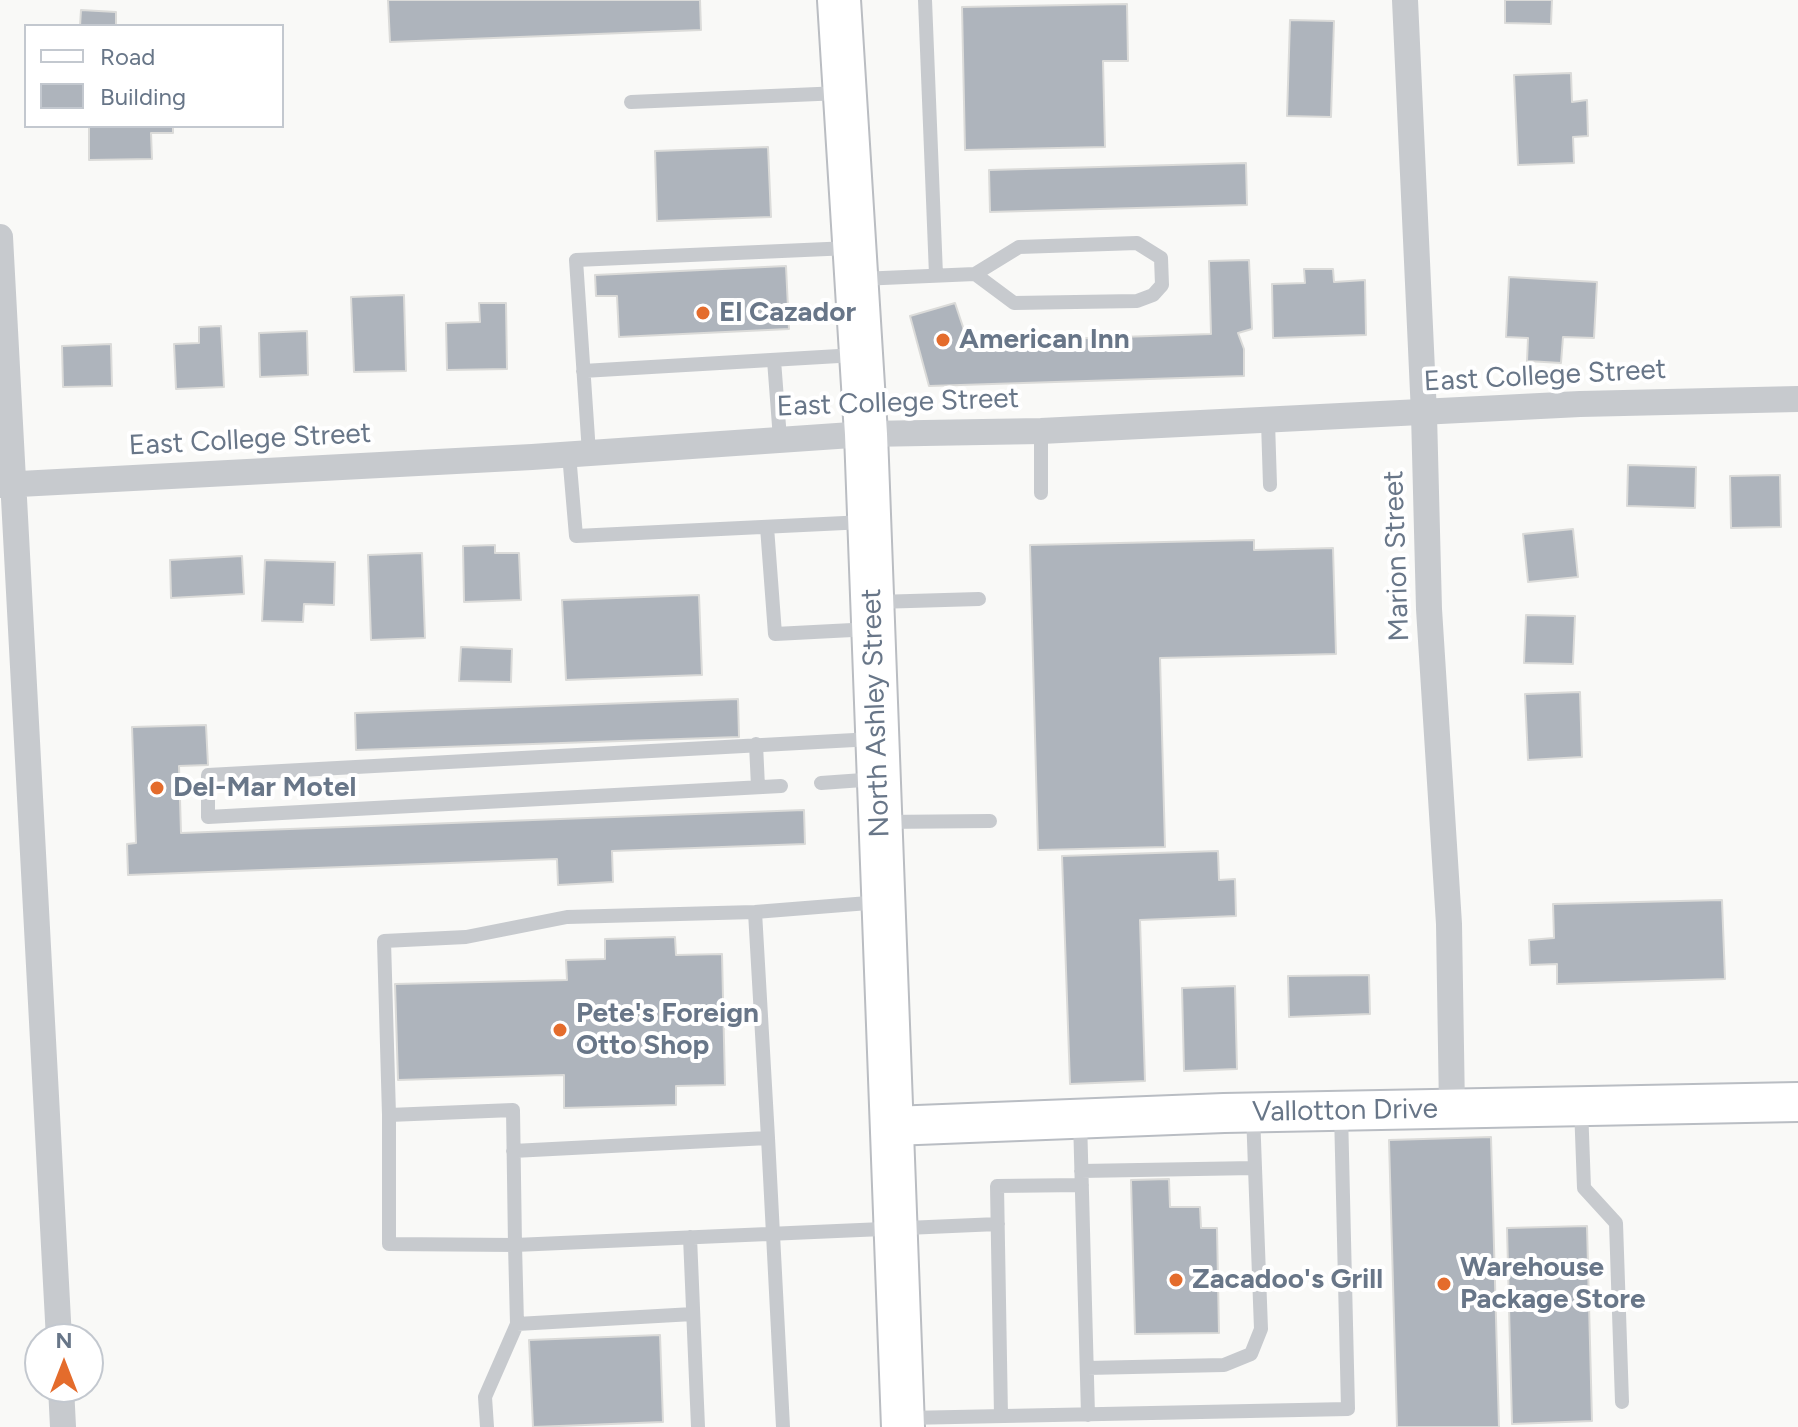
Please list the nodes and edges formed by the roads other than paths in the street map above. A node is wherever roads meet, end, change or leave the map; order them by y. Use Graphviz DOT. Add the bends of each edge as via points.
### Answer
graph roads {
  1 [pos="839,0"];
  2 [pos="925,0"];
  3 [pos="1405,0"];
  4 [pos="845,93"];
  5 [pos="631,102"];
  6 [pos="0,237"];
  7 [pos="855,264"];
  8 [pos="975,274"];
  9 [pos="936,275"];
  10 [pos="861,355"];
  11 [pos="774,360"];
  12 [pos="583,371"];
  13 [pos="1798,399"];
  14 [pos="1424,414"];
  15 [pos="1268,422"];
  16 [pos="1041,431"];
  17 [pos="866,434"];
  18 [pos="780,439"];
  19 [pos="579,454"];
  20 [pos="7,485"];
  21 [pos="1270,485"];
  22 [pos="1041,493"];
  23 [pos="869,522"];
  24 [pos="767,527"];
  25 [pos="979,599"];
  26 [pos="872,616"];
  27 [pos="756,744"];
  28 [pos="878,759"];
  29 [pos="821,783"];
  30 [pos="781,786"];
  31 [pos="758,787"];
  32 [pos="990,821"];
  33 [pos="880,822"];
  34 [pos="884,902"];
  35 [pos="755,912"];
  36 [pos="1798,1102"];
  37 [pos="1581,1107"];
  38 [pos="1452,1109"];
  39 [pos="1341,1111"];
  40 [pos="1253,1113"];
  41 [pos="389,1115"];
  42 [pos="1080,1119"];
  43 [pos="892,1126"];
  44 [pos="768,1138"];
  45 [pos="513,1151"];
  46 [pos="1255,1168"];
  47 [pos="1081,1178"];
  48 [pos="998,1224"];
  49 [pos="895,1227"];
  50 [pos="773,1233"];
  51 [pos="690,1237"];
  52 [pos="515,1245"];
  53 [pos="693,1314"];
  54 [pos="58,1323"];
  55 [pos="517,1324"];
  56 [pos="1087,1368"];
  57 [pos="1622,1402"];
  58 [pos="62,1403"];
  59 [pos="1088,1415"];
  60 [pos="1001,1416"];
  61 [pos="902,1422"];
  62 [pos="63,1427"];
  63 [pos="487,1427"];
  64 [pos="698,1427"];
  65 [pos="783,1427"];
  1 -- 4 [label="main road, North Ashley Street"];
  2 -- 9 [label="lane"];
  3 -- 14 [label="street, Marion Street"];
  4 -- 5 [label="lane"];
  4 -- 7 [label="main road, North Ashley Street"];
  6 -- 20 [label="street"];
  7 -- 9 [label="lane"];
  7 -- 10 [label="main road, North Ashley Street"];
  7 -- 12 [label="lane" via="576,260"];
  8 -- 8 [label="lane" via="1014,303 1137,301 1162,285 1161,258 1137,243 1019,247"];
  8 -- 9 [label="lane"];
  10 -- 11 [label="lane"];
  10 -- 17 [label="main road, North Ashley Street"];
  11 -- 12 [label="lane"];
  11 -- 18 [label="lane"];
  12 -- 19 [label="lane"];
  13 -- 14 [label="street, East College Street"];
  14 -- 15 [label="street, East College Street"];
  14 -- 38 [label="street, Marion Street" via="1429,609 1449,924"];
  15 -- 16 [label="street, East College Street"];
  15 -- 21 [label="lane"];
  16 -- 17 [label="street, East College Street"];
  16 -- 22 [label="lane"];
  17 -- 18 [label="street, East College Street"];
  17 -- 23 [label="main road, North Ashley Street"];
  18 -- 19 [label="street, East College Street"];
  19 -- 20 [label="street, East College Street"];
  19 -- 24 [label="lane" via="576,536"];
  20 -- 54 [label="street"];
  23 -- 24 [label="lane"];
  23 -- 26 [label="main road, North Ashley Street"];
  24 -- 26 [label="lane" via="775,634"];
  25 -- 26 [label="lane"];
  26 -- 28 [label="main road, North Ashley Street"];
  27 -- 28 [label="lane"];
  27 -- 31 [label="lane"];
  27 -- 31 [label="lane" via="208,775 208,817"];
  28 -- 29 [label="lane"];
  28 -- 33 [label="main road, North Ashley Street"];
  30 -- 31 [label="lane"];
  32 -- 33 [label="lane"];
  33 -- 34 [label="main road, North Ashley Street"];
  34 -- 35 [label="lane"];
  34 -- 43 [label="main road, North Ashley Street"];
  35 -- 41 [label="lane" via="567,917 466,937 384,941"];
  35 -- 44 [label="lane"];
  36 -- 37 [label="street, Vallotton Drive"];
  37 -- 38 [label="street, Vallotton Drive"];
  37 -- 57 [label="lane" via="1584,1188 1616,1223"];
  38 -- 39 [label="street, Vallotton Drive"];
  39 -- 40 [label="street, Vallotton Drive"];
  39 -- 59 [label="lane" via="1348,1409"];
  40 -- 42 [label="street, Vallotton Drive"];
  40 -- 46 [label="lane"];
  41 -- 45 [label="lane" via="513,1110"];
  41 -- 52 [label="lane" via="389,1244"];
  42 -- 43 [label="street, Vallotton Drive"];
  42 -- 47 [label="lane"];
  43 -- 49 [label="main road, North Ashley Street"];
  44 -- 45 [label="lane"];
  44 -- 50 [label="lane"];
  45 -- 52 [label="lane"];
  46 -- 47 [label="lane"];
  46 -- 56 [label="lane" via="1261,1329 1251,1354 1224,1365"];
  47 -- 48 [label="lane" via="997,1186"];
  47 -- 56 [label="lane"];
  48 -- 49 [label="lane"];
  48 -- 60 [label="lane"];
  49 -- 50 [label="lane"];
  49 -- 61 [label="main road, North Ashley Street"];
  50 -- 51 [label="lane"];
  50 -- 65 [label="lane"];
  51 -- 52 [label="lane"];
  51 -- 53 [label="lane"];
  52 -- 55 [label="lane"];
  53 -- 55 [label="lane"];
  53 -- 64 [label="lane"];
  55 -- 63 [label="lane" via="485,1397"];
  56 -- 59 [label="lane"];
  58 -- 62 [label="street"];
  59 -- 60 [label="lane"];
  60 -- 61 [label="lane"];
}
